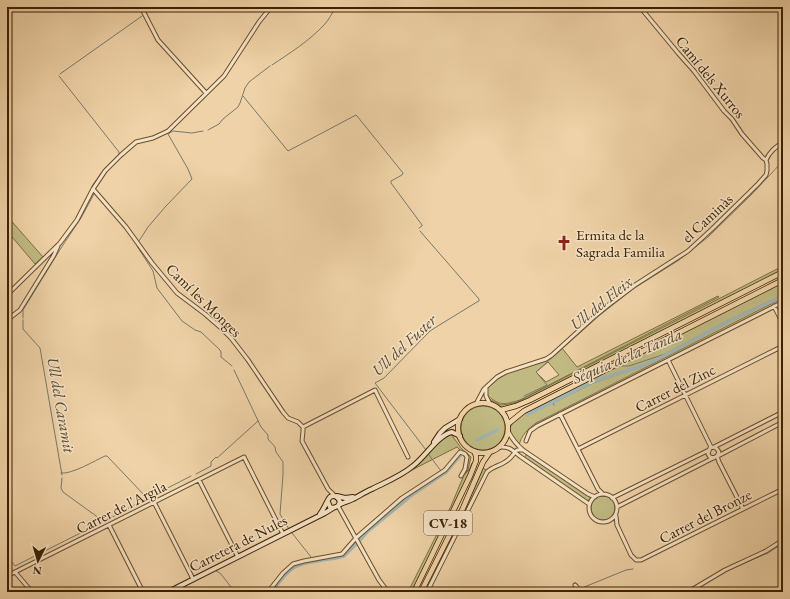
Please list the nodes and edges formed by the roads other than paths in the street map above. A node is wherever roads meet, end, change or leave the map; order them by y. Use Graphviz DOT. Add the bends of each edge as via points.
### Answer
graph roads {
  1 [pos="141,7"];
  2 [pos="271,7"];
  3 [pos="640,7"];
  4 [pos="206,93"];
  5 [pos="783,142"];
  6 [pos="766,160"];
  7 [pos="93,189"];
  8 [pos="60,243"];
  9 [pos="783,272"];
  10 [pos="783,280"];
  11 [pos="7,295"];
  12 [pos="783,302"];
  13 [pos="774,306"];
  14 [pos="7,320"];
  15 [pos="783,324"];
  16 [pos="782,346"];
  17 [pos="668,360"];
  18 [pos="487,387"];
  19 [pos="685,395"];
  20 [pos="476,404"];
  21 [pos="490,404"];
  22 [pos="501,410"];
  23 [pos="783,412"];
  24 [pos="560,414"];
  25 [pos="460,419"];
  26 [pos="783,422"];
  27 [pos="508,424"];
  28 [pos="303,427"];
  29 [pos="508,431"];
  30 [pos="460,436"];
  31 [pos="526,441"];
  32 [pos="432,446"];
  33 [pos="499,447"];
  34 [pos="711,448"];
  35 [pos="578,449"];
  36 [pos="523,450"];
  37 [pos="474,451"];
  38 [pos="490,452"];
  39 [pos="514,452"];
  40 [pos="408,457"];
  41 [pos="512,457"];
  42 [pos="521,457"];
  43 [pos="716,457"];
  44 [pos="461,476"];
  45 [pos="199,480"];
  46 [pos="328,489"];
  47 [pos="598,489"];
  48 [pos="783,489"];
  49 [pos="603,494"];
  50 [pos="360,495"];
  51 [pos="336,496"];
  52 [pos="596,496"];
  53 [pos="612,498"];
  54 [pos="328,500"];
  55 [pos="154,502"];
  56 [pos="589,504"];
  57 [pos="617,506"];
  58 [pos="337,507"];
  59 [pos="743,509"];
  60 [pos="318,516"];
  61 [pos="616,516"];
  62 [pos="610,521"];
  63 [pos="109,525"];
  64 [pos="617,525"];
  65 [pos="283,534"];
  66 [pos="356,538"];
  67 [pos="783,540"];
  68 [pos="238,556"];
  69 [pos="15,572"];
  70 [pos="7,576"];
  71 [pos="193,579"];
  72 [pos="575,584"];
  73 [pos="32,592"];
  74 [pos="143,592"];
  75 [pos="168,592"];
  76 [pos="268,592"];
  77 [pos="388,592"];
  78 [pos="414,592"];
  79 [pos="421,592"];
  80 [pos="427,592"];
  81 [pos="566,592"];
  82 [pos="688,592"];
  1 -- 4 [label="street" via="158,40"];
  2 -- 4 [label="street" via="224,76"];
  3 -- 6 [label="street, Camí dels Xurros"];
  4 -- 7 [label="street" via="168,131 129,147 105,171"];
  5 -- 6 [label="street" via="768,153"];
  6 -- 18 [label="street, el Caminàs" via="766,175 688,251 635,285 601,311 552,355 506,372"];
  7 -- 8 [label="street" via="78,220"];
  7 -- 28 [label="street, Camí les Monges" via="177,293 231,338 283,412"];
  8 -- 11 [label="street"];
  8 -- 14 [label="street" via="20,310"];
  9 -- 22 [label="main road" via="530,400"];
  10 -- 27 [label="main road" via="524,411"];
  12 -- 13 [label="street"];
  13 -- 15 [label="street"];
  13 -- 17 [label="street"];
  16 -- 19 [label="street, Carrer del Zinc"];
  17 -- 19 [label="street"];
  17 -- 24 [label="street"];
  18 -- 20 [label="street, el Caminàs"];
  18 -- 21 [label="street" via="485,393"];
  19 -- 34 [label="street"];
  19 -- 35 [label="street, Carrer del Zinc"];
  20 -- 21 [label="main road"];
  20 -- 25 [label="main road" via="466,410"];
  21 -- 22 [label="main road"];
  22 -- 27 [label="main road"];
  23 -- 34 [label="street"];
  24 -- 31 [label="street" via="537,426 530,432"];
  24 -- 35 [label="street"];
  25 -- 30 [label="main road"];
  25 -- 32 [label="main road, Carretera de Nules" via="445,428"];
  26 -- 43 [label="street"];
  27 -- 29 [label="main road"];
  28 -- 40 [label="street" via="375,390"];
  28 -- 46 [label="street" via="302,441"];
  29 -- 33 [label="main road"];
  29 -- 36 [label="street"];
  30 -- 32 [label="main road, Carretera de Nules" via="452,432 446,434"];
  30 -- 37 [label="main road" via="466,446"];
  32 -- 50 [label="main road, Carretera de Nules" via="410,469"];
  33 -- 38 [label="main road"];
  33 -- 39 [label="street"];
  34 -- 43 [label="street" via="718,449"];
  34 -- 43 [label="street" via="708,454 710,457"];
  34 -- 53 [label="street"];
  35 -- 47 [label="street"];
  36 -- 39 [label="street"];
  36 -- 52 [label="street" via="588,494"];
  37 -- 38 [label="main road"];
  37 -- 78 [label="main road, CV-18" via="476,461 470,476"];
  38 -- 79 [label="main road, CV-18"];
  39 -- 41 [label="street"];
  39 -- 42 [label="street"];
  41 -- 42 [label="street"];
  41 -- 80 [label="street" via="487,472"];
  42 -- 56 [label="street"];
  43 -- 57 [label="street"];
  43 -- 59 [label="street"];
  44 -- 66 [label="street" via="467,457 460,452 445,470 402,498"];
  45 -- 55 [label="street, Carrer de l'Argila"];
  45 -- 65 [label="street, Carrer de l'Argila" via="244,457"];
  45 -- 68 [label="street"];
  46 -- 51 [label="street"];
  46 -- 54 [label="street"];
  47 -- 49 [label="street"];
  47 -- 52 [label="street"];
  48 -- 59 [label="street, Carrer del Bronze"];
  49 -- 52 [label="street"];
  49 -- 53 [label="street"];
  50 -- 51 [label="main road, Carretera de Nules" via="345,498"];
  50 -- 58 [label="main road, Carretera de Nules"];
  51 -- 54 [label="main road"];
  51 -- 58 [label="main road" via="340,502"];
  52 -- 56 [label="street"];
  53 -- 57 [label="street"];
  54 -- 58 [label="main road" via="330,507"];
  54 -- 60 [label="main road, Carretera de Nules"];
  55 -- 63 [label="street, Carrer de l'Argila"];
  55 -- 71 [label="street"];
  56 -- 62 [label="street" via="590,514 596,521"];
  57 -- 61 [label="street"];
  58 -- 60 [label="main road, Carretera de Nules"];
  58 -- 66 [label="street"];
  59 -- 64 [label="street, Carrer del Bronze" via="641,560 636,560 631,555"];
  60 -- 65 [label="main road, Carretera de Nules"];
  61 -- 62 [label="street"];
  61 -- 64 [label="street"];
  62 -- 64 [label="street"];
  63 -- 69 [label="street, Carrer de l'Argila"];
  63 -- 74 [label="street"];
  65 -- 68 [label="main road, Carretera de Nules"];
  66 -- 76 [label="street" via="342,554 294,564"];
  66 -- 77 [label="street"];
  67 -- 82 [label="street"];
  68 -- 71 [label="main road, Carretera de Nules"];
  69 -- 70 [label="street, Carrer de l'Argila"];
  69 -- 73 [label="street"];
  71 -- 75 [label="main road, Carretera de Nules"];
  72 -- 81 [label="street" via="576,588"];
}
